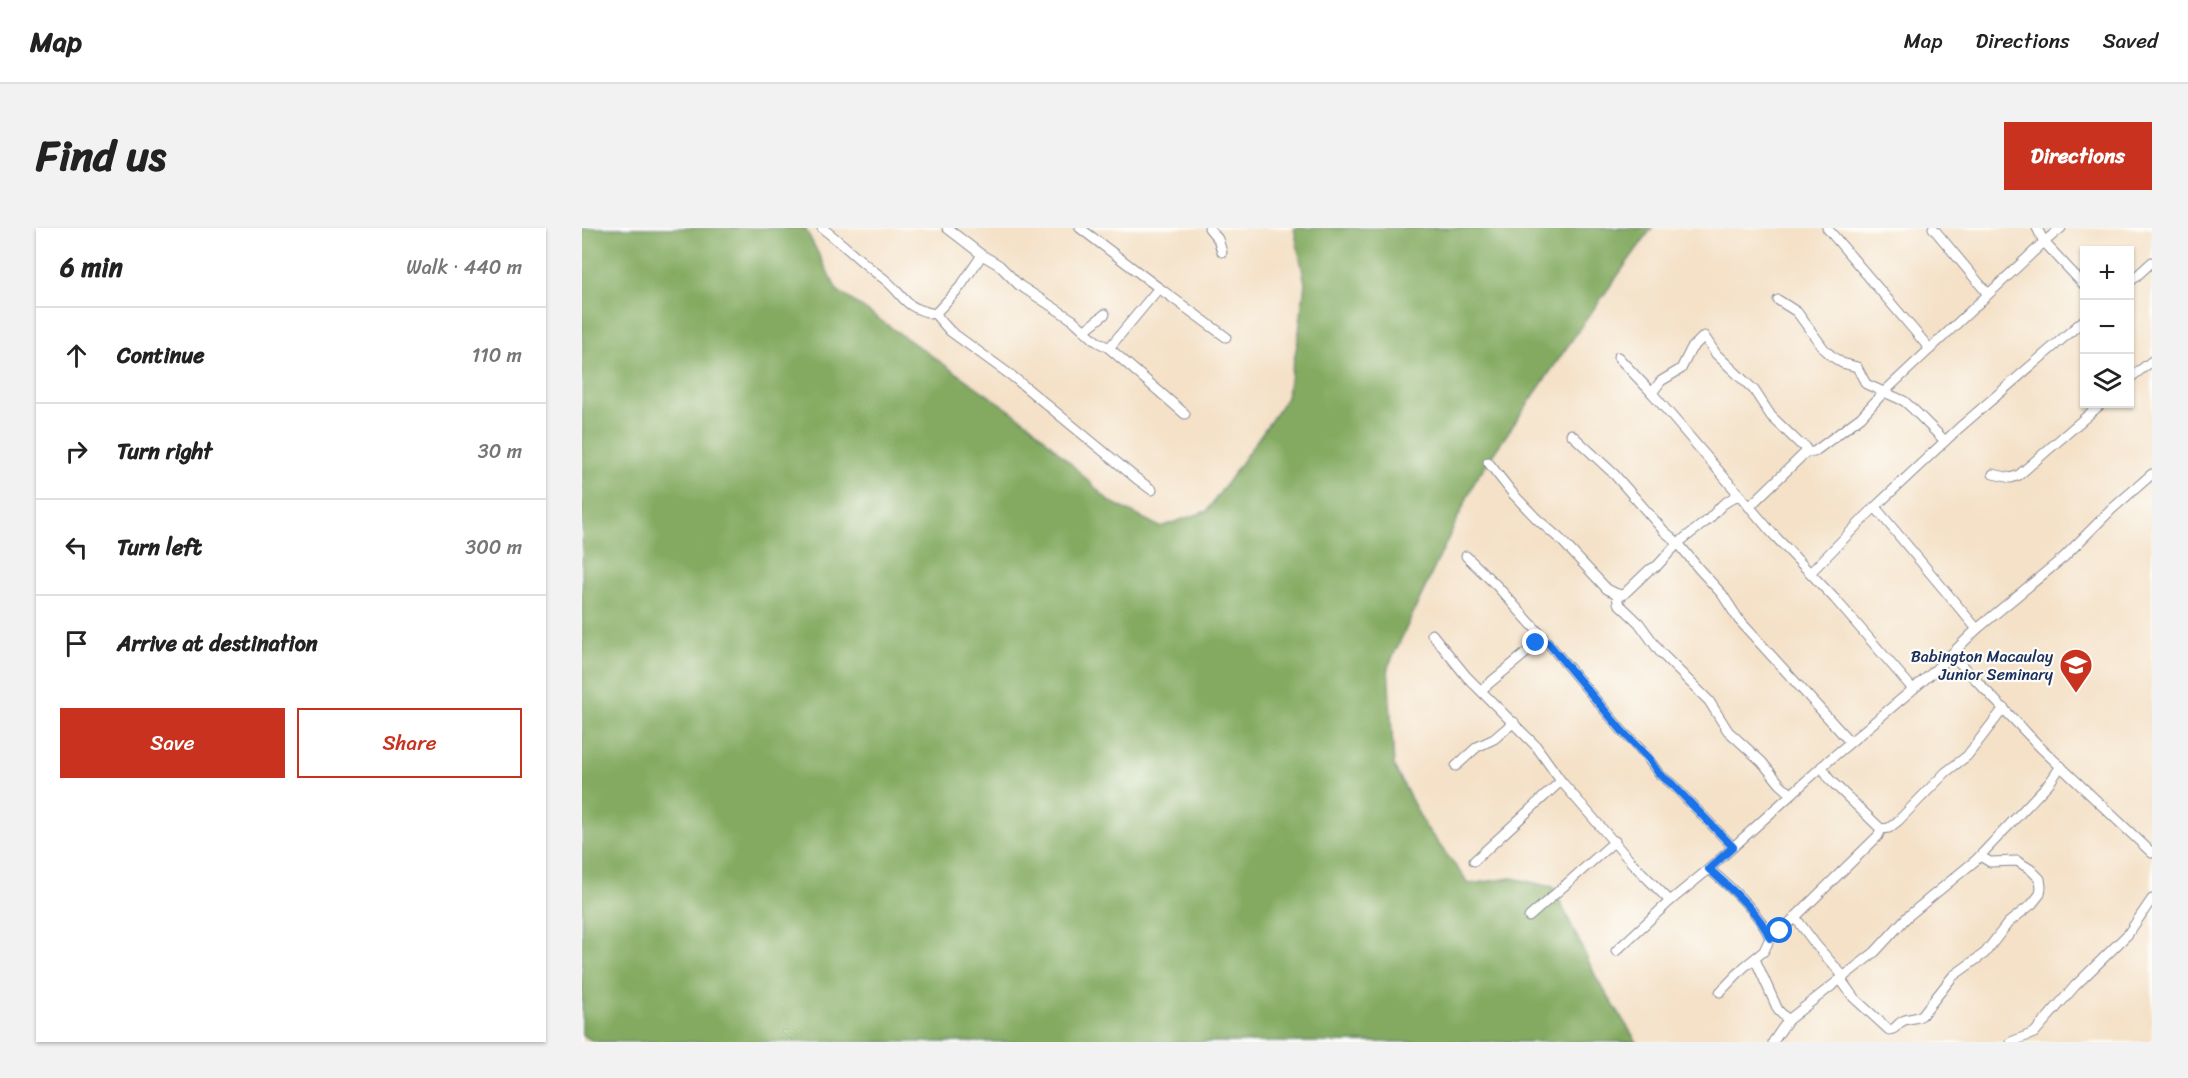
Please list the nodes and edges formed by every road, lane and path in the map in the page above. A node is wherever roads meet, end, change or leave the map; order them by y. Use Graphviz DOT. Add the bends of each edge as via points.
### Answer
graph roads {
  1 [pos="822,228"];
  2 [pos="947,228"];
  3 [pos="1080,228"];
  4 [pos="1209,228"];
  5 [pos="1827,228"];
  6 [pos="1932,228"];
  7 [pos="2037,228"];
  8 [pos="2061,228"];
  9 [pos="2044,242"];
  10 [pos="1222,252"];
  11 [pos="982,255"];
  12 [pos="2152,262"];
  13 [pos="2134,278"];
  14 [pos="2080,280"];
  15 [pos="1160,288"];
  16 [pos="1988,294"];
  17 [pos="1778,300"];
  18 [pos="935,314"];
  19 [pos="1105,314"];
  20 [pos="2080,324"];
  21 [pos="1085,330"];
  22 [pos="1226,337"];
  23 [pos="1109,348"];
  24 [pos="1930,349"];
  25 [pos="1618,357"];
  26 [pos="2152,361"];
  27 [pos="2134,375"];
  28 [pos="1652,393"];
  29 [pos="1883,393"];
  30 [pos="2096,408"];
  31 [pos="1185,414"];
  32 [pos="1571,434"];
  33 [pos="1945,441"];
  34 [pos="1806,452"];
  35 [pos="1488,462"];
  36 [pos="1993,474"];
  37 [pos="2152,474"];
  38 [pos="1152,490"];
  39 [pos="1739,496"];
  40 [pos="1749,507"];
  41 [pos="1875,507"];
  42 [pos="1678,543"];
  43 [pos="1466,556"];
  44 [pos="1811,572"];
  45 [pos="1617,594"];
  46 [pos="1977,629"];
  47 [pos="1432,634"];
  48 [pos="1543,639"];
  49 [pos="1952,655"];
  50 [pos="1912,688"];
  51 [pos="1481,690"];
  52 [pos="2004,708"];
  53 [pos="1514,722"];
  54 [pos="1850,742"];
  55 [pos="1456,766"];
  56 [pos="1822,766"];
  57 [pos="2061,766"];
  58 [pos="1561,781"];
  59 [pos="1791,794"];
  60 [pos="1881,829"];
  61 [pos="1615,841"];
  62 [pos="1733,847"];
  63 [pos="2152,853"];
  64 [pos="1980,856"];
  65 [pos="1474,861"];
  66 [pos="1709,869"];
  67 [pos="2152,899"];
  68 [pos="1670,901"];
  69 [pos="1529,917"];
  70 [pos="1795,917"];
  71 [pos="1770,938"];
  72 [pos="1616,951"];
  73 [pos="1755,959"];
  74 [pos="1842,978"];
  75 [pos="1720,993"];
  76 [pos="1788,1020"];
  77 [pos="1773,1042"];
  78 [pos="2011,1042"];
  1 -- 18 [label="street" via="909,306"];
  2 -- 11 [label="street"];
  3 -- 15 [label="street"];
  4 -- 10 [label="street"];
  5 -- 24 [label="street"];
  6 -- 16 [label="street"];
  7 -- 9 [label="street"];
  8 -- 9 [label="street"];
  9 -- 14 [label="street"];
  9 -- 16 [label="street"];
  11 -- 18 [label="street"];
  11 -- 21 [label="street"];
  12 -- 13 [label="street"];
  15 -- 22 [label="street"];
  15 -- 23 [label="street"];
  16 -- 24 [label="street"];
  17 -- 29 [label="street" via="1797,312 1828,353 1857,367 1866,384"];
  18 -- 38 [label="street" via="950,331"];
  19 -- 21 [label="street"];
  20 -- 33 [label="street"];
  21 -- 23 [label="street"];
  23 -- 31 [label="street"];
  24 -- 29 [label="street"];
  25 -- 28 [label="street"];
  26 -- 27 [label="street"];
  28 -- 34 [label="street" via="1661,381 1681,369 1704,336 1716,354 1754,390 1771,417 1805,446"];
  28 -- 39 [label="street"];
  29 -- 33 [label="street" via="1914,410"];
  29 -- 34 [label="street" via="1861,417 1814,452"];
  30 -- 36 [label="street" via="2019,475 2011,478"];
  32 -- 42 [label="street"];
  33 -- 41 [label="street"];
  34 -- 40 [label="street"];
  35 -- 45 [label="street" via="1537,519 1607,590"];
  37 -- 46 [label="street" via="2064,557"];
  39 -- 40 [label="street"];
  39 -- 42 [label="street" via="1728,500"];
  40 -- 44 [label="street"];
  41 -- 44 [label="street"];
  41 -- 46 [label="street"];
  42 -- 45 [label="street" via="1623,595"];
  42 -- 54 [label="street" via="1739,620"];
  43 -- 48 [label="street"];
  44 -- 50 [label="street"];
  45 -- 59 [label="street" via="1618,603 1709,701 1728,731"];
  46 -- 49 [label="street"];
  47 -- 51 [label="street"];
  48 -- 51 [label="street"];
  48 -- 62 [label="street" via="1659,774"];
  49 -- 50 [label="street"];
  49 -- 52 [label="street"];
  50 -- 54 [label="street"];
  51 -- 53 [label="street"];
  52 -- 57 [label="street"];
  52 -- 60 [label="street" via="1967,756 1898,821"];
  53 -- 55 [label="street"];
  53 -- 58 [label="street"];
  54 -- 56 [label="street"];
  56 -- 59 [label="street"];
  56 -- 60 [label="street" via="1829,779"];
  57 -- 63 [label="street"];
  57 -- 64 [label="street"];
  58 -- 61 [label="street"];
  58 -- 65 [label="street"];
  59 -- 62 [label="street"];
  60 -- 70 [label="street"];
  61 -- 68 [label="street"];
  61 -- 69 [label="street"];
  62 -- 66 [label="street"];
  64 -- 74 [label="street"];
  64 -- 74 [label="street" via="1990,862 2018,861 2030,868 2040,879 2040,894 2008,923 1985,953 1953,976 1922,1015 1889,1030 1854,998"];
  66 -- 68 [label="street"];
  66 -- 71 [label="street" via="1739,897"];
  67 -- 78 [label="street" via="2128,934 2034,1033"];
  68 -- 72 [label="street"];
  70 -- 71 [label="street"];
  70 -- 74 [label="street"];
  71 -- 73 [label="street"];
  73 -- 75 [label="street"];
  73 -- 76 [label="street" via="1778,1010"];
  74 -- 76 [label="street"];
  76 -- 77 [label="street"];
}
